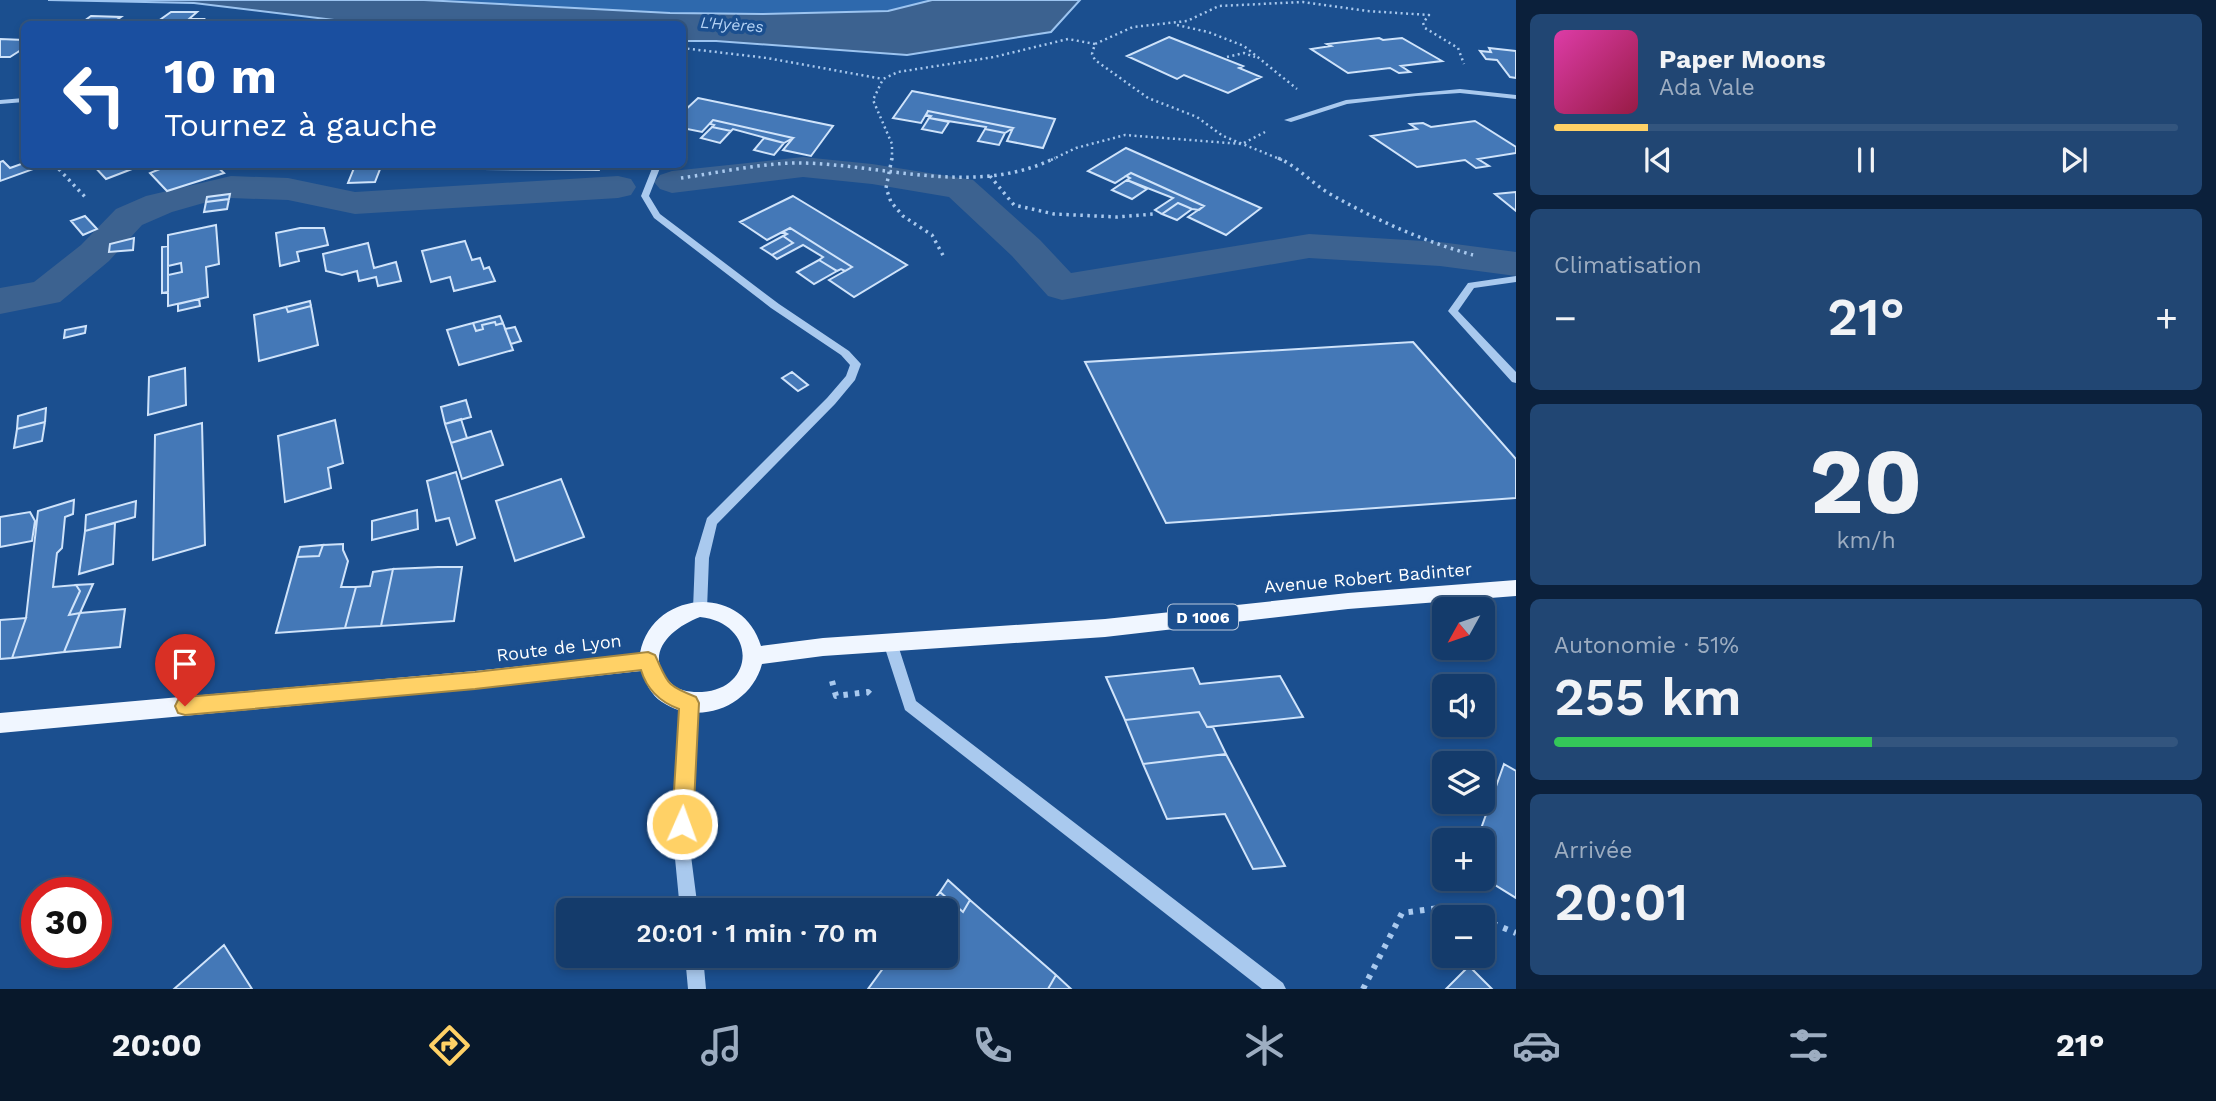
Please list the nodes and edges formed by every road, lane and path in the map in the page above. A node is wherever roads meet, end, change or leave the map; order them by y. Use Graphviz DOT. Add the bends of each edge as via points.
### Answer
graph roads {
  1 [pos="1172,24"];
  2 [pos="1095,44"];
  3 [pos="686,48"];
  4 [pos="1227,57"];
  5 [pos="1256,57"];
  6 [pos="883,79"];
  7 [pos="1516,97"];
  8 [pos="21,100"];
  9 [pos="0,102"];
  10 [pos="1324,109"];
  11 [pos="1288,120"];
  12 [pos="58,168"];
  13 [pos="656,168"];
  14 [pos="889,174"];
  15 [pos="990,176"];
  16 [pos="653,182"];
  17 [pos="87,199"];
  18 [pos="1154,215"];
  19 [pos="945,259"];
  20 [pos="1516,279"];
  21 [pos="1516,379"];
  22 [pos="1516,589"];
  23 [pos="700,609"];
  24 [pos="890,642"];
  25 [pos="753,656"];
  26 [pos="648,661"];
  27 [pos="689,703"];
  28 [pos="0,723"];
  29 [pos="688,898"];
  30 [pos="1432,909"];
  31 [pos="1495,924"];
  32 [pos="1516,933"];
  33 [pos="695,968"];
  34 [pos="697,989"];
  35 [pos="1277,989"];
  36 [pos="1363,989"];
  1 -- 5 [label="path" via="1200,28 1249,47"];
  2 -- 6 [label="path" via="1068,39 994,57 898,72"];
  3 -- 6 [label="path"];
  4 -- 5 [label="path" via="1244,53"];
  5 -- 10 [label="path"];
  6 -- 14 [label="path" via="873,100 892,144"];
  7 -- 10 [label="street" via="1460,91 1346,102"];
  8 -- 9 [label="street"];
  10 -- 11 [label="street"];
  11 -- 15 [label="path" via="1242,144 1125,135 1076,148 1020,173"];
  12 -- 17 [label="path"];
  13 -- 16 [label="street"];
  14 -- 15 [label="path"];
  14 -- 16 [label="path" via="801,163"];
  14 -- 19 [label="path" via="886,188 896,209 932,235"];
  15 -- 18 [label="path" via="1014,205 1054,214"];
  16 -- 23 [label="street" via="645,196 657,216 856,364 831,401 711,522 702,558"];
  20 -- 21 [label="street" via="1471,285 1453,311"];
  22 -- 24 [label="main road, Avenue Robert Badinter / D 1006" via="1348,601 1105,628"];
  23 -- 25 [label="main road" via="732,617 751,641"];
  23 -- 26 [label="main road" via="663,625"];
  24 -- 25 [label="main road, D 1006"];
  24 -- 35 [label="street" via="911,705"];
  25 -- 27 [label="main road" via="751,670 733,692 720,700"];
  26 -- 27 [label="main road" via="660,688"];
  26 -- 28 [label="main road, Route de Lyon"];
  27 -- 29 [label="street" via="682,848"];
  30 -- 36 [label="path" via="1402,913"];
  31 -- 32 [label="path"];
  33 -- 34 [label="street"];
}
